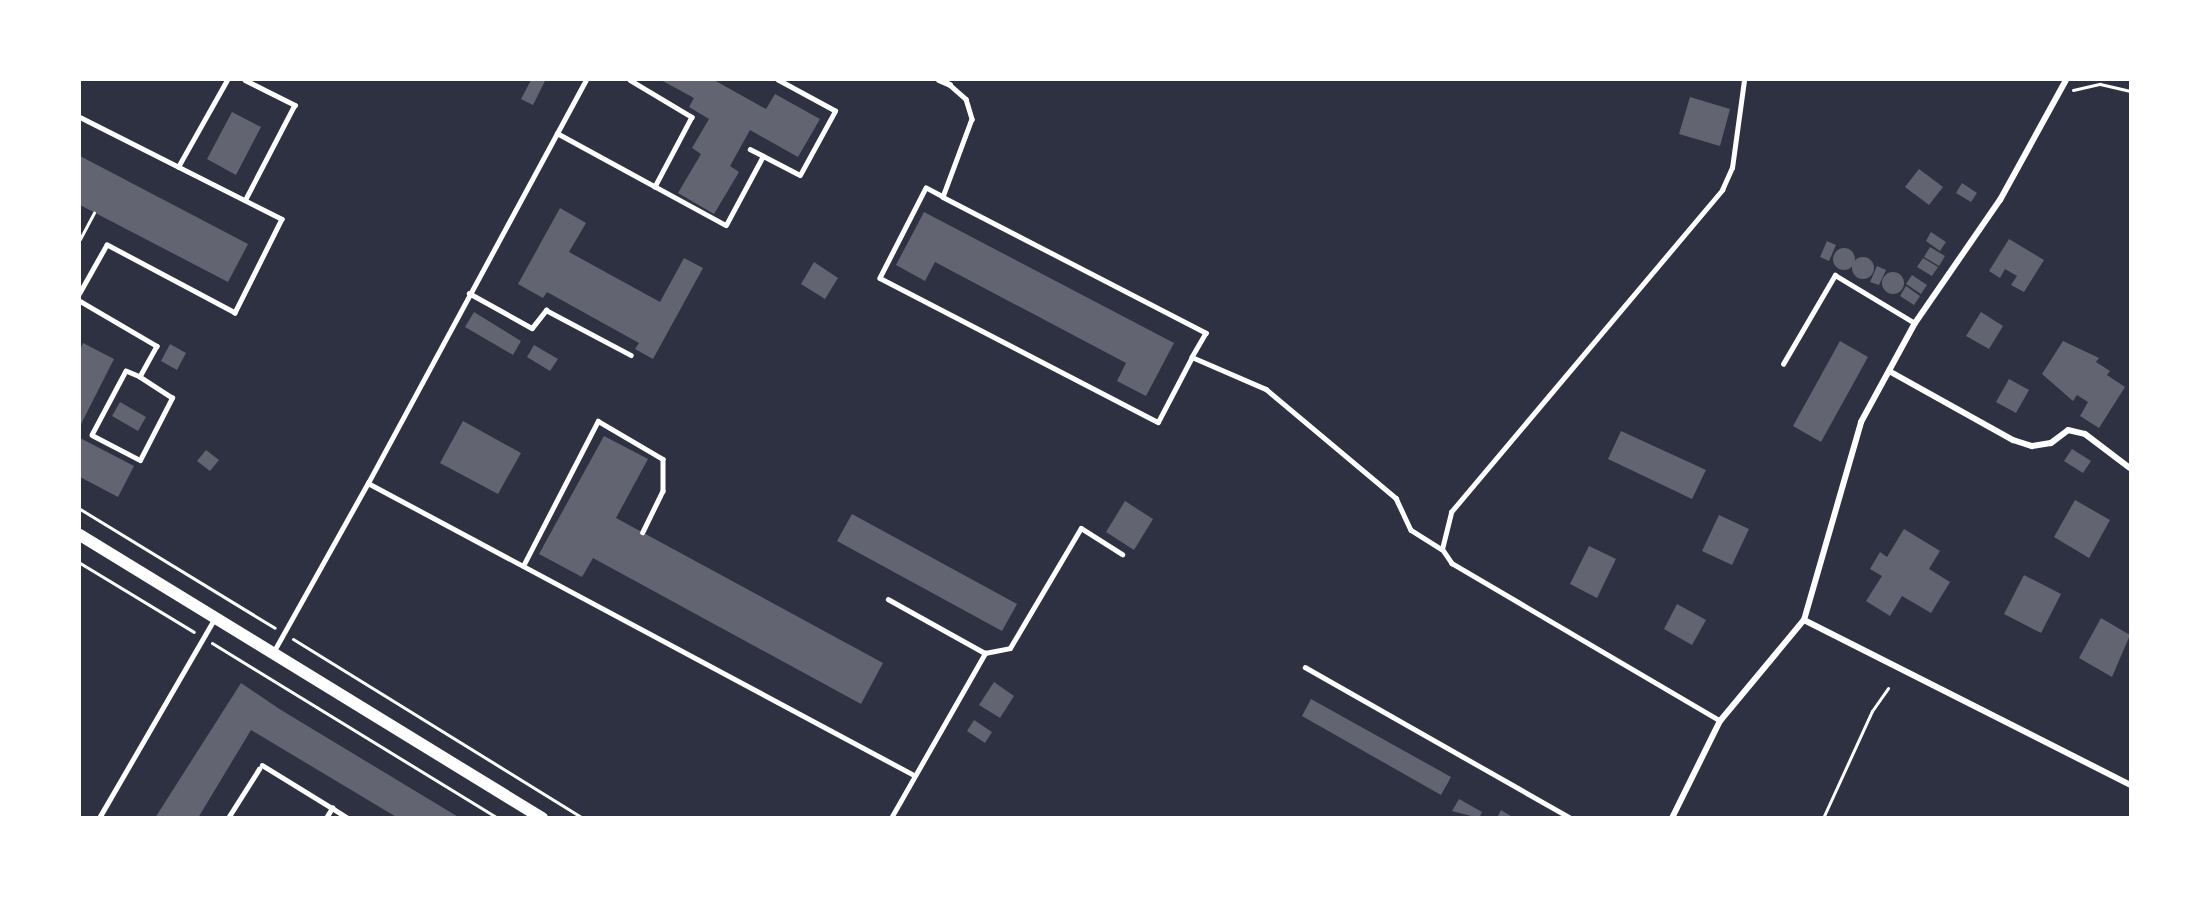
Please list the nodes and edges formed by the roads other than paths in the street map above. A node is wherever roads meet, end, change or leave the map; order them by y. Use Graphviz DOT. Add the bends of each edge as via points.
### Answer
graph roads {
  1 [pos="227,80"];
  2 [pos="245,80"];
  3 [pos="586,80"];
  4 [pos="630,80"];
  5 [pos="778,80"];
  6 [pos="939,80"];
  7 [pos="1744,80"];
  8 [pos="2066,80"];
  9 [pos="950,85"];
  10 [pos="80,117"];
  11 [pos="557,133"];
  12 [pos="750,149"];
  13 [pos="764,156"];
  14 [pos="178,167"];
  15 [pos="655,187"];
  16 [pos="943,197"];
  17 [pos="246,199"];
  18 [pos="80,293"];
  19 [pos="469,293"];
  20 [pos="80,301"];
  21 [pos="1915,323"];
  22 [pos="631,355"];
  23 [pos="1192,357"];
  24 [pos="1784,364"];
  25 [pos="1888,371"];
  26 [pos="140,377"];
  27 [pos="2130,468"];
  28 [pos="368,483"];
  29 [pos="643,532"];
  30 [pos="80,535"];
  31 [pos="1442,549"];
  32 [pos="1122,554"];
  33 [pos="524,566"];
  34 [pos="888,599"];
  35 [pos="215,616"];
  36 [pos="1804,620"];
  37 [pos="274,651"];
  38 [pos="985,653"];
  39 [pos="1305,667"];
  40 [pos="1720,721"];
  41 [pos="914,775"];
  42 [pos="2130,785"];
  43 [pos="332,808"];
  44 [pos="99,818"];
  45 [pos="228,818"];
  46 [pos="327,818"];
  47 [pos="348,818"];
  48 [pos="542,818"];
  49 [pos="891,818"];
  50 [pos="1571,818"];
  51 [pos="1671,818"];
  1 -- 14 [label="lane"];
  2 -- 17 [label="lane" via="295,105"];
  3 -- 11 [label="lane"];
  4 -- 15 [label="lane" via="692,117"];
  5 -- 13 [label="lane" via="835,111 800,175"];
  6 -- 9 [label="street"];
  7 -- 31 [label="lane" via="1732,168 1722,190 1451,512"];
  8 -- 21 [label="street" via="2000,200"];
  9 -- 16 [label="lane" via="966,99 972,119"];
  10 -- 14 [label="lane"];
  11 -- 15 [label="lane"];
  11 -- 19 [label="lane"];
  12 -- 13 [label="lane"];
  13 -- 15 [label="lane" via="726,225"];
  14 -- 17 [label="lane"];
  16 -- 23 [label="lane" via="1206,333"];
  16 -- 23 [label="lane" via="926,188 880,278 1158,422"];
  17 -- 18 [label="lane" via="282,219 235,313 107,245"];
  19 -- 22 [label="lane" via="532,328 546,310"];
  19 -- 28 [label="lane"];
  20 -- 26 [label="lane" via="157,346"];
  21 -- 24 [label="lane" via="1835,275"];
  21 -- 25 [label="street"];
  23 -- 31 [label="lane" via="1266,389 1396,498 1411,530"];
  25 -- 27 [label="street" via="2013,440 2032,446 2051,443 2068,430 2085,434"];
  25 -- 36 [label="street" via="1861,422"];
  26 -- 26 [label="lane" via="126,371 92,435 140,460 172,398"];
  28 -- 33 [label="lane"];
  28 -- 37 [label="lane"];
  29 -- 33 [label="lane" via="663,491 663,459 598,421"];
  30 -- 35 [label="main road"];
  31 -- 40 [label="lane" via="1452,564"];
  32 -- 38 [label="lane" via="1081,528 1010,648"];
  33 -- 41 [label="lane"];
  34 -- 38 [label="lane"];
  35 -- 37 [label="main road"];
  35 -- 44 [label="lane"];
  36 -- 40 [label="street"];
  36 -- 42 [label="street"];
  37 -- 48 [label="main road"];
  38 -- 41 [label="lane"];
  39 -- 50 [label="lane"];
  40 -- 51 [label="street"];
  41 -- 49 [label="lane"];
  43 -- 45 [label="lane" via="261,767"];
  43 -- 46 [label="lane"];
  43 -- 47 [label="lane"];
}
